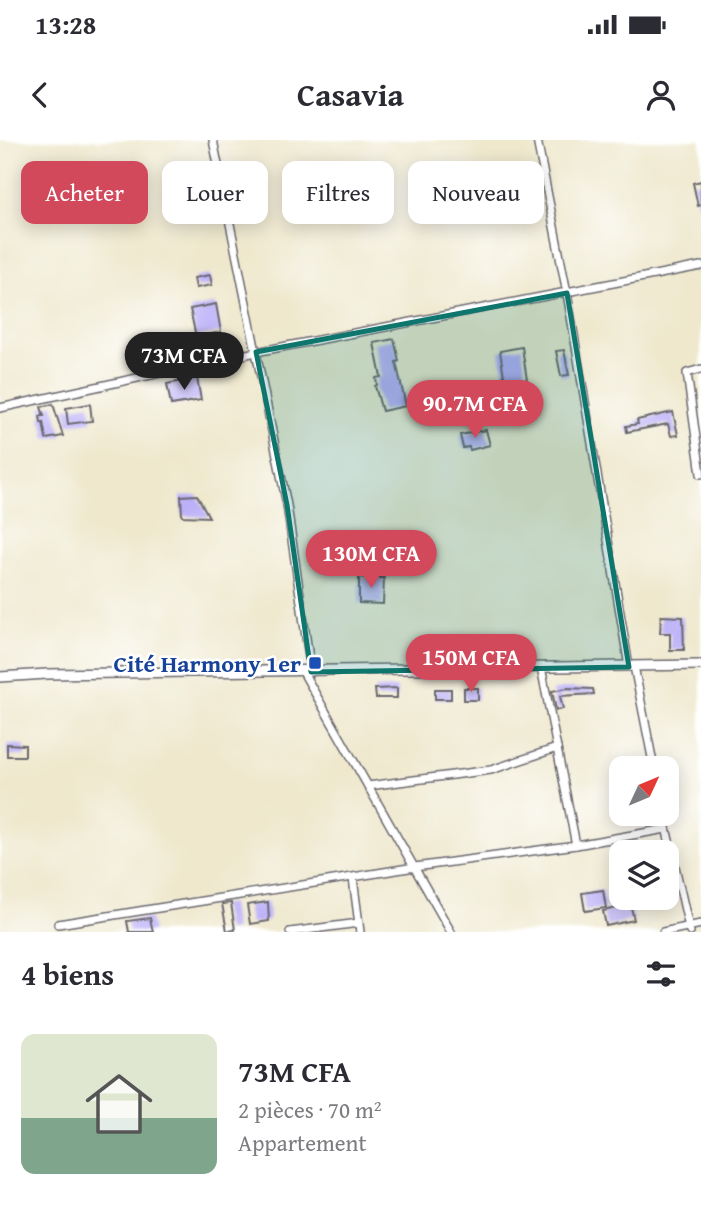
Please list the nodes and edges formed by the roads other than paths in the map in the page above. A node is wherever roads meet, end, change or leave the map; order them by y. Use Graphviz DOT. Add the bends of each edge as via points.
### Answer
graph roads {
  1 [pos="213,140"];
  2 [pos="537,140"];
  3 [pos="701,266"];
  4 [pos="567,293"];
  5 [pos="256,352"];
  6 [pos="701,369"];
  7 [pos="0,408"];
  8 [pos="701,476"];
  9 [pos="701,665"];
  10 [pos="632,666"];
  11 [pos="541,667"];
  12 [pos="307,672"];
  13 [pos="0,677"];
  14 [pos="557,748"];
  15 [pos="651,756"];
  16 [pos="368,786"];
  17 [pos="665,826"];
  18 [pos="666,829"];
  19 [pos="576,845"];
  20 [pos="415,867"];
  21 [pos="353,878"];
  22 [pos="359,923"];
  23 [pos="58,924"];
  24 [pos="701,924"];
  25 [pos="690,929"];
  26 [pos="290,932"];
  27 [pos="360,932"];
  28 [pos="451,932"];
  29 [pos="663,932"];
  1 -- 5 [label="street"];
  2 -- 4 [label="street"];
  3 -- 4 [label="street"];
  4 -- 5 [label="street"];
  4 -- 10 [label="street"];
  5 -- 7 [label="street"];
  5 -- 12 [label="street" via="287,505"];
  6 -- 8 [label="street" via="687,373"];
  9 -- 10 [label="street"];
  10 -- 11 [label="street"];
  10 -- 15 [label="street"];
  11 -- 12 [label="street"];
  11 -- 14 [label="street"];
  12 -- 13 [label="street"];
  12 -- 16 [label="street"];
  14 -- 16 [label="street" via="491,770"];
  14 -- 19 [label="street"];
  16 -- 20 [label="street"];
  17 -- 18 [label="street"];
  18 -- 19 [label="street"];
  18 -- 25 [label="street"];
  19 -- 20 [label="street"];
  20 -- 21 [label="street"];
  20 -- 28 [label="street"];
  21 -- 22 [label="street"];
  21 -- 23 [label="street"];
  22 -- 26 [label="street"];
  22 -- 27 [label="street"];
  24 -- 25 [label="street"];
  25 -- 29 [label="street"];
}
